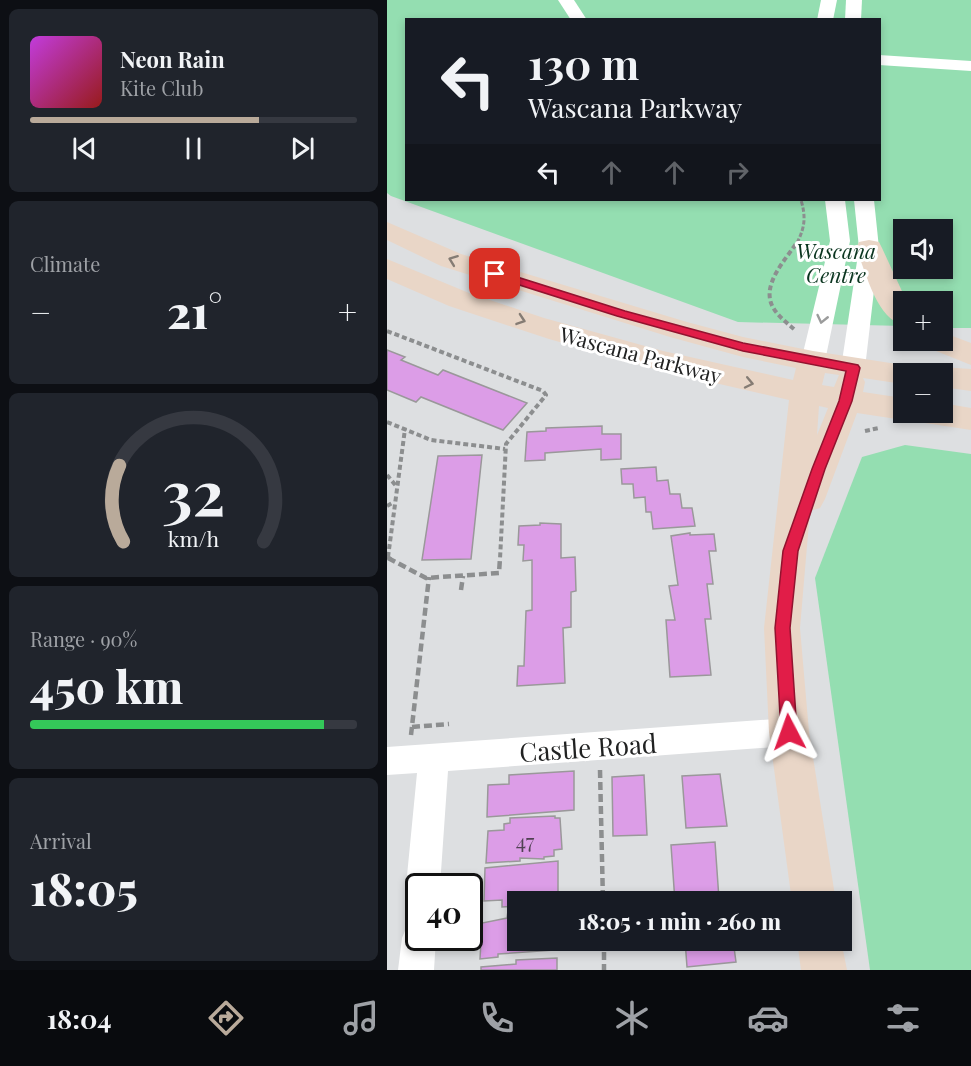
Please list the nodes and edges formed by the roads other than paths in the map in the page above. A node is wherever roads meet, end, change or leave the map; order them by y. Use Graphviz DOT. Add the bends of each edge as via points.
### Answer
graph roads {
  1 [pos="566,0"];
  2 [pos="829,0"];
  3 [pos="854,0"];
  4 [pos="578,18"];
  5 [pos="825,18"];
  6 [pos="853,18"];
  7 [pos="881,60"];
  8 [pos="971,66"];
  9 [pos="835,201"];
  10 [pos="864,201"];
  11 [pos="387,230"];
  12 [pos="869,248"];
  13 [pos="387,268"];
  14 [pos="893,303"];
  15 [pos="953,347"];
  16 [pos="971,355"];
  17 [pos="813,361"];
  18 [pos="853,368"];
  19 [pos="893,373"];
  20 [pos="953,378"];
  21 [pos="971,380"];
  22 [pos="805,395"];
  23 [pos="846,401"];
  24 [pos="893,408"];
  25 [pos="953,416"];
  26 [pos="971,419"];
  27 [pos="791,551"];
  28 [pos="789,732"];
  29 [pos="410,760"];
  30 [pos="422,873"];
  31 [pos="812,891"];
  32 [pos="418,951"];
  33 [pos="821,951"];
  34 [pos="416,970"];
  35 [pos="824,970"];
  1 -- 4 [label="street"];
  2 -- 5 [label="street"];
  3 -- 6 [label="street"];
  7 -- 8 [label="street"];
  9 -- 17 [label="street, one-way" via="840,241"];
  10 -- 12 [label="street"];
  17 -- 11 [label="main road, Wascana Parkway, one-way" via="743,347 621,314 451,260"];
  12 -- 14 [label="main road"];
  12 -- 18 [label="street"];
  13 -- 22 [label="main road, Wascana Parkway, one-way" via="529,323 726,378"];
  15 -- 16 [label="main road"];
  17 -- 18 [label="main road, Wascana Parkway"];
  17 -- 22 [label="main road"];
  18 -- 19 [label="main road, Wascana Parkway"];
  18 -- 23 [label="main road"];
  20 -- 21 [label="main road"];
  22 -- 23 [label="main road, Wascana Parkway"];
  22 -- 27 [label="main road"];
  23 -- 24 [label="main road, Wascana Parkway"];
  23 -- 27 [label="main road"];
  25 -- 26 [label="main road"];
  27 -- 28 [label="main road" via="782,628"];
  28 -- 29 [label="street, Castle Road"];
  28 -- 31 [label="main road"];
  29 -- 30 [label="street"];
  32 -- 34 [label="street"];
  33 -- 35 [label="main road"];
}
